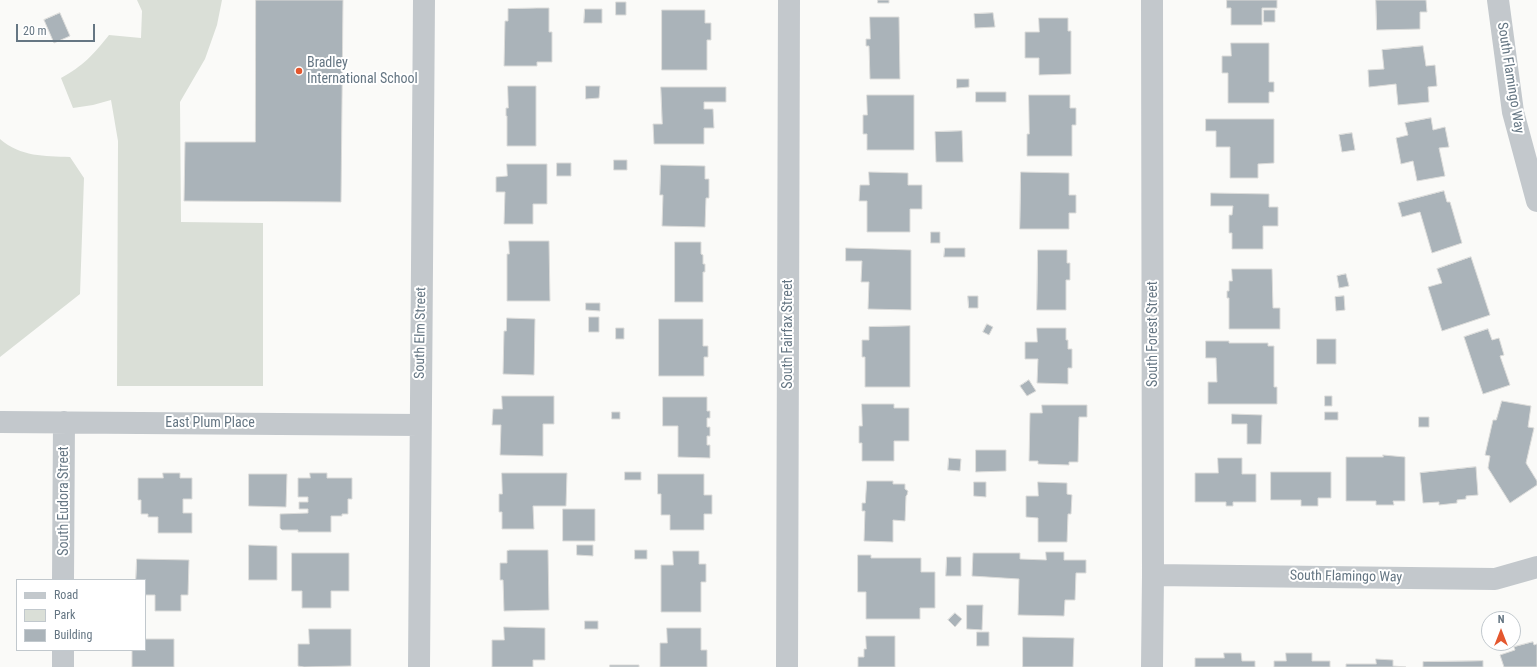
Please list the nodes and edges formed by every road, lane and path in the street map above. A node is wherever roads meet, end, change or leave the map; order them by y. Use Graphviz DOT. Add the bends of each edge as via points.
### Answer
graph roads {
  1 [pos="424,0"];
  2 [pos="789,0"];
  3 [pos="1152,0"];
  4 [pos="1498,0"];
  5 [pos="1537,201"];
  6 [pos="0,422"];
  7 [pos="64,422"];
  8 [pos="420,425"];
  9 [pos="1537,567"];
  10 [pos="1153,575"];
  11 [pos="63,579"];
  12 [pos="63,651"];
  13 [pos="63,667"];
  14 [pos="419,667"];
  15 [pos="787,667"];
  16 [pos="1152,667"];
  1 -- 8 [label="street, South Elm Street"];
  2 -- 15 [label="street, South Fairfax Street"];
  3 -- 10 [label="street, South Forest Street"];
  4 -- 5 [label="street, South Flamingo Way" via="1513,112"];
  6 -- 7 [label="street, East Plum Place"];
  7 -- 8 [label="street, East Plum Place"];
  7 -- 11 [label="street, South Eudora Street"];
  8 -- 14 [label="street, South Elm Street"];
  9 -- 10 [label="street, South Flamingo Way" via="1495,580"];
  10 -- 16 [label="street, South Forest Street"];
  12 -- 13 [label="street"];
}
